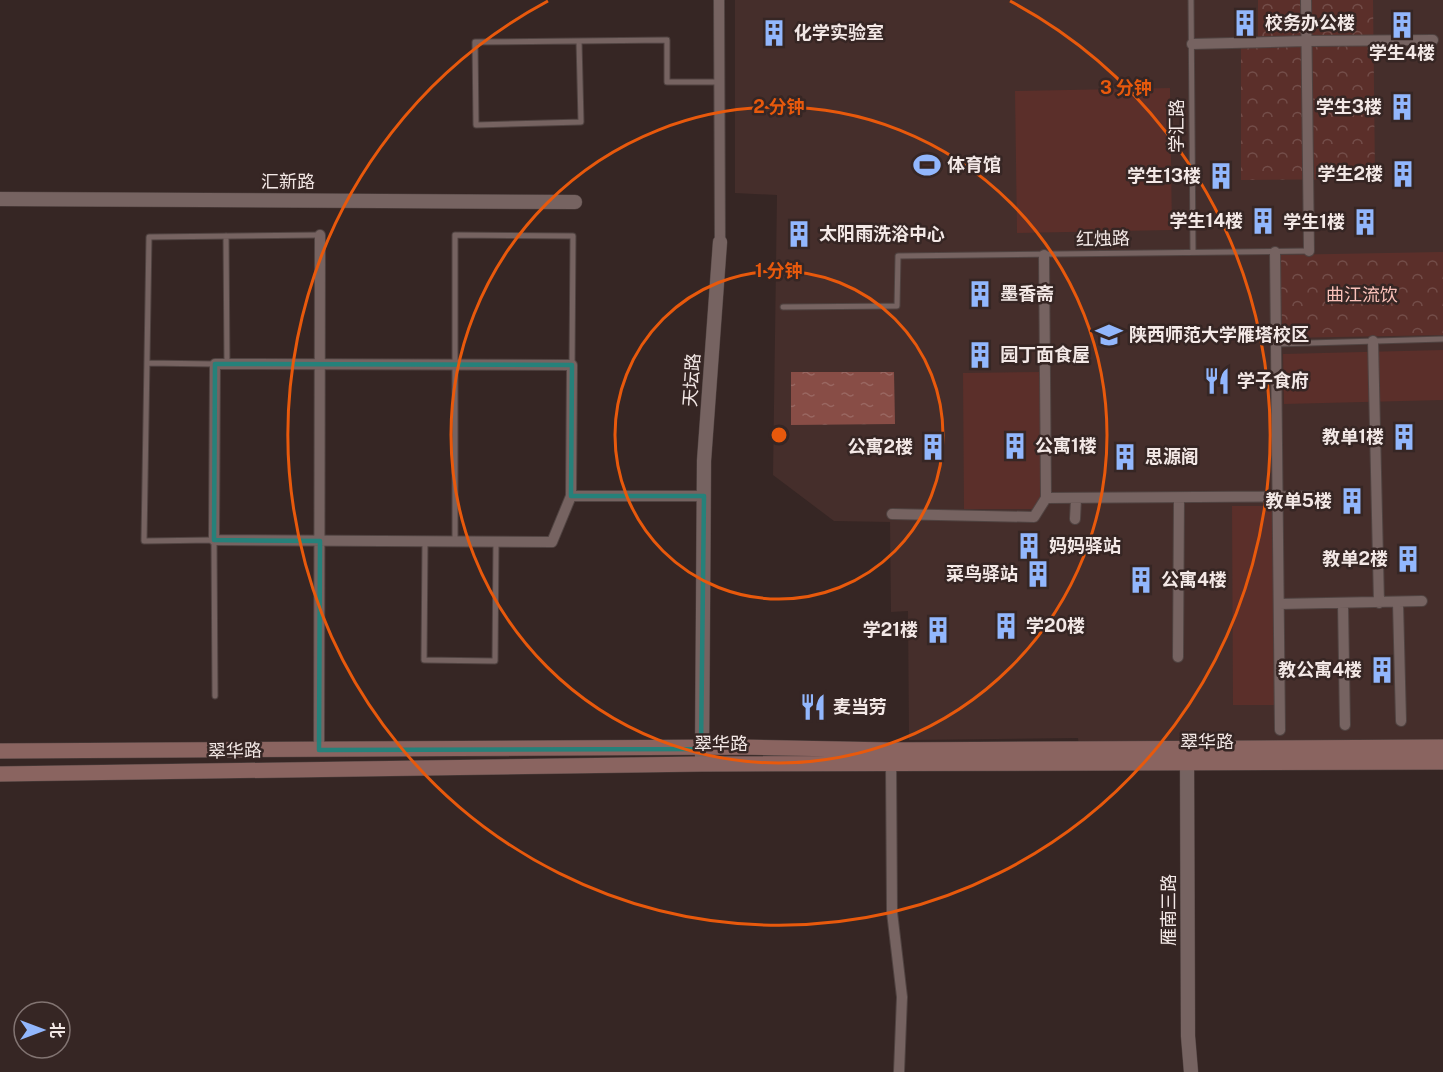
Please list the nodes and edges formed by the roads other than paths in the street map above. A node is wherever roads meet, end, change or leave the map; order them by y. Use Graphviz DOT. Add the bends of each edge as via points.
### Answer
graph roads {
  1 [pos="719,0"];
  2 [pos="1191,0"];
  3 [pos="1306,0"];
  4 [pos="1433,40"];
  5 [pos="579,41"];
  6 [pos="1306,41"];
  7 [pos="1191,44"];
  8 [pos="719,82"];
  9 [pos="0,199"];
  10 [pos="575,202"];
  11 [pos="320,235"];
  12 [pos="225,236"];
  13 [pos="720,242"];
  14 [pos="1309,251"];
  15 [pos="1193,252"];
  16 [pos="1275,252"];
  17 [pos="1044,255"];
  18 [pos="783,306"];
  19 [pos="1443,339"];
  20 [pos="1373,341"];
  21 [pos="1276,344"];
  22 [pos="147,363"];
  23 [pos="221,364"];
  24 [pos="321,364"];
  25 [pos="455,365"];
  26 [pos="572,365"];
  27 [pos="571,496"];
  28 [pos="704,496"];
  29 [pos="1326,496"];
  30 [pos="1279,497"];
  31 [pos="1046,498"];
  32 [pos="1179,498"];
  33 [pos="1076,499"];
  34 [pos="892,514"];
  35 [pos="1076,519"];
  36 [pos="214,540"];
  37 [pos="320,541"];
  38 [pos="425,542"];
  39 [pos="455,542"];
  40 [pos="496,542"];
  41 [pos="1422,601"];
  42 [pos="1379,603"];
  43 [pos="1398,603"];
  44 [pos="1279,604"];
  45 [pos="1343,604"];
  46 [pos="1178,657"];
  47 [pos="215,696"];
  48 [pos="1401,721"];
  49 [pos="1345,725"];
  50 [pos="1280,729"];
  51 [pos="1443,747"];
  52 [pos="319,750"];
  53 [pos="0,751"];
  54 [pos="1187,755"];
  55 [pos="702,756"];
  56 [pos="1443,762"];
  57 [pos="891,764"];
  58 [pos="0,774"];
  59 [pos="899,1072"];
  60 [pos="1191,1072"];
  1 -- 8 [label="street, 天坛路"];
  2 -- 7 [label="lane, 学汇路"];
  3 -- 6 [label="street"];
  4 -- 6 [label="street"];
  5 -- 5 [label="lane" via="475,42 476,125 581,122"];
  5 -- 8 [label="lane" via="667,40 667,82"];
  6 -- 7 [label="street"];
  6 -- 14 [label="street"];
  7 -- 15 [label="lane, 学汇路"];
  8 -- 13 [label="street, 天坛路"];
  9 -- 10 [label="street, 汇新路"];
  11 -- 12 [label="lane"];
  11 -- 24 [label="street"];
  12 -- 22 [label="lane" via="149,237"];
  12 -- 23 [label="lane"];
  13 -- 28 [label="street, 天坛路"];
  14 -- 16 [label="lane, 红烛路"];
  15 -- 16 [label="lane, 红烛路"];
  15 -- 17 [label="lane, 红烛路"];
  16 -- 21 [label="street"];
  17 -- 18 [label="lane, 红烛路" via="898,256 897,306"];
  17 -- 31 [label="street"];
  19 -- 20 [label="lane"];
  20 -- 21 [label="lane"];
  20 -- 42 [label="street"];
  21 -- 30 [label="street"];
  22 -- 23 [label="lane"];
  22 -- 36 [label="lane" via="144,541"];
  23 -- 24 [label="street"];
  23 -- 36 [label="street"];
  24 -- 25 [label="street"];
  24 -- 37 [label="street"];
  25 -- 26 [label="street"];
  25 -- 26 [label="lane" via="455,235 573,236"];
  25 -- 39 [label="lane"];
  26 -- 27 [label="street"];
  27 -- 28 [label="street"];
  27 -- 40 [label="street" via="552,542"];
  28 -- 55 [label="street, 天坛路"];
  29 -- 30 [label="street"];
  30 -- 32 [label="street"];
  30 -- 44 [label="street"];
  31 -- 33 [label="street"];
  31 -- 34 [label="street" via="1034,517"];
  32 -- 33 [label="street"];
  32 -- 46 [label="street"];
  33 -- 35 [label="street"];
  36 -- 37 [label="street"];
  36 -- 47 [label="lane"];
  37 -- 38 [label="street"];
  37 -- 52 [label="street"];
  38 -- 39 [label="street"];
  38 -- 40 [label="lane" via="424,660 495,661"];
  39 -- 40 [label="street"];
  41 -- 43 [label="street"];
  42 -- 43 [label="street"];
  42 -- 45 [label="street"];
  43 -- 48 [label="street"];
  44 -- 45 [label="street"];
  44 -- 50 [label="street"];
  45 -- 49 [label="street"];
  51 -- 54 [label="main road, 翠华路"];
  52 -- 53 [label="main road, 翠华路"];
  52 -- 55 [label="main road, 翠华路"];
  54 -- 55 [label="main road, 翠华路"];
  54 -- 56 [label="main road, 翠华路"];
  54 -- 57 [label="main road, 翠华路"];
  54 -- 60 [label="street, 雁南三路"];
  55 -- 57 [label="main road, 翠华路"];
  55 -- 58 [label="main road, 翠华路"];
  57 -- 59 [label="street" via="892,912 902,997"];
}
